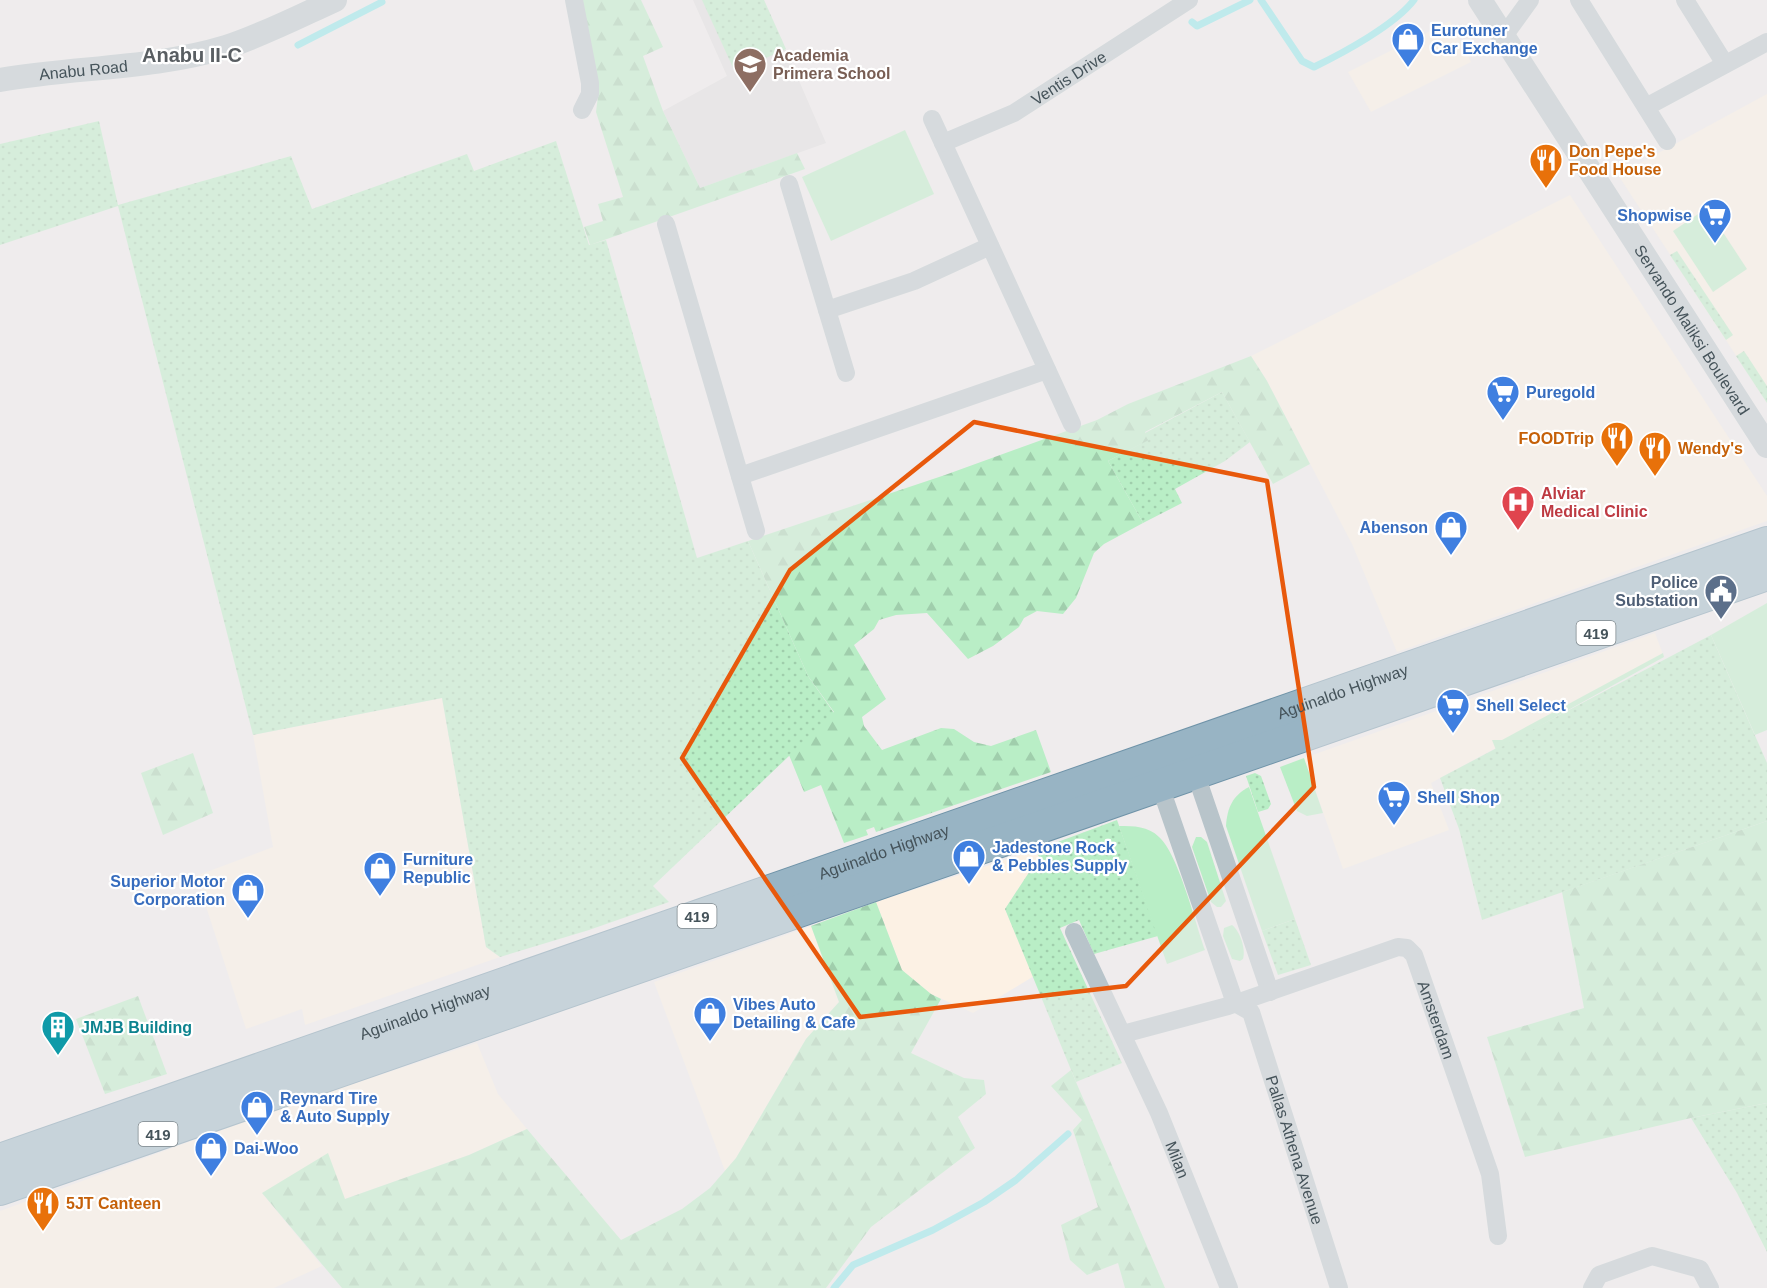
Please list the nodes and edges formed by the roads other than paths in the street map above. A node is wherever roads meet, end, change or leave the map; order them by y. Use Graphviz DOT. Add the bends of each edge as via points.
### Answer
graph roads {
  1 [pos="335,0"];
  2 [pos="574,0"];
  3 [pos="1189,0"];
  4 [pos="1480,0"];
  5 [pos="1530,0"];
  6 [pos="1579,0"];
  7 [pos="1685,0"];
  8 [pos="1504,36"];
  9 [pos="1767,42"];
  10 [pos="1725,64"];
  11 [pos="0,80"];
  12 [pos="1646,107"];
  13 [pos="582,110"];
  14 [pos="932,119"];
  15 [pos="1667,141"];
  16 [pos="943,143"];
  17 [pos="789,184"];
  18 [pos="666,224"];
  19 [pos="990,246"];
  20 [pos="827,310"];
  21 [pos="1047,370"];
  22 [pos="846,373"];
  23 [pos="1072,424"];
  24 [pos="1767,446"];
  25 [pos="740,476"];
  26 [pos="756,531"];
  27 [pos="1767,543"];
  28 [pos="1767,574"];
  29 [pos="1191,759"];
  30 [pos="1155,771"];
  31 [pos="1074,932"];
  32 [pos="1270,992"];
  33 [pos="1235,1004"];
  34 [pos="1251,1012"];
  35 [pos="1123,1034"];
  36 [pos="311,1066"];
  37 [pos="0,1160"];
  38 [pos="0,1189"];
  39 [pos="1498,1236"];
  40 [pos="1229,1288"];
  41 [pos="1339,1288"];
  42 [pos="1592,1288"];
  43 [pos="1710,1288"];
  1 -- 11 [label="street, Anabu Road" via="225,47 162,60"];
  2 -- 13 [label="street" via="590,83 590,94"];
  3 -- 16 [label="street, Ventis Drive" via="1014,113"];
  4 -- 8 [label="street, Servando Maliksi Boulevard"];
  5 -- 8 [label="street"];
  6 -- 12 [label="street"];
  7 -- 10 [label="street"];
  8 -- 24 [label="street, Servando Maliksi Boulevard"];
  9 -- 10 [label="street"];
  10 -- 12 [label="street"];
  12 -- 15 [label="street"];
  14 -- 16 [label="street"];
  16 -- 19 [label="street"];
  17 -- 20 [label="street"];
  18 -- 25 [label="street"];
  19 -- 20 [label="street" via="914,281"];
  19 -- 21 [label="street"];
  20 -- 22 [label="street"];
  21 -- 23 [label="street"];
  21 -- 25 [label="street"];
  25 -- 26 [label="street"];
  27 -- 29 [label="highway, Aguinaldo Highway / 419"];
  28 -- 29 [label="highway, Aguinaldo Highway / 419"];
  29 -- 30 [label="highway, Aguinaldo Highway / 419"];
  29 -- 32 [label="street"];
  30 -- 33 [label="street"];
  30 -- 36 [label="highway, Aguinaldo Highway / 419"];
  31 -- 35 [label="street, Milan"];
  32 -- 33 [label="street"];
  32 -- 34 [label="street"];
  32 -- 39 [label="street, Amsterdam" via="1398,947 1411,950 1490,1174"];
  33 -- 34 [label="street"];
  33 -- 35 [label="street"];
  34 -- 41 [label="street, Pallas Athena Avenue"];
  35 -- 40 [label="street, Milan" via="1164,1124"];
  36 -- 37 [label="highway, Aguinaldo Highway / 419"];
  36 -- 38 [label="highway, Aguinaldo Highway / 419"];
  42 -- 43 [label="street" via="1599,1275 1652,1256 1700,1269"];
}
